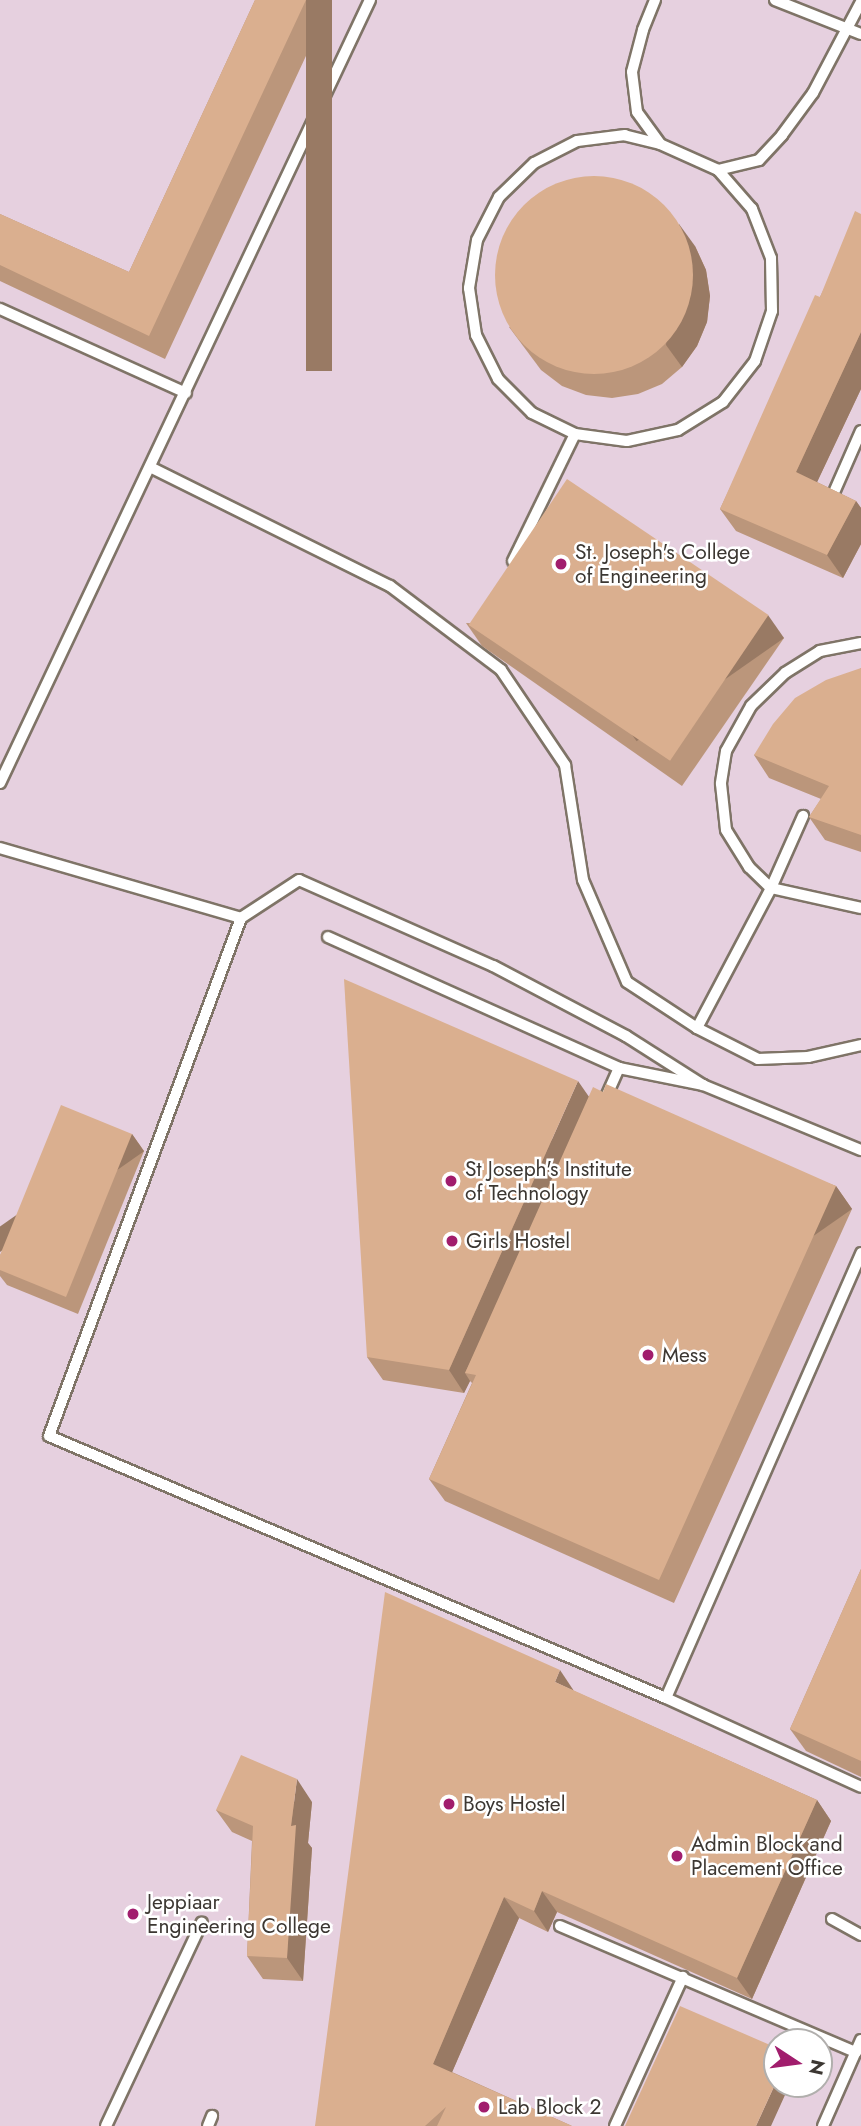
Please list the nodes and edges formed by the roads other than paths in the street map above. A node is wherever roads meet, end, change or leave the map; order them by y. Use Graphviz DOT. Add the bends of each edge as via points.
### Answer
graph roads {
  1 [pos="370,0"];
  2 [pos="655,0"];
  3 [pos="775,0"];
  4 [pos="861,2"];
  5 [pos="849,29"];
  6 [pos="861,34"];
  7 [pos="660,145"];
  8 [pos="718,170"];
  9 [pos="0,309"];
  10 [pos="186,393"];
  11 [pos="861,431"];
  12 [pos="575,434"];
  13 [pos="152,468"];
  14 [pos="832,497"];
  15 [pos="509,569"];
  16 [pos="477,637"];
  17 [pos="861,643"];
  18 [pos="472,648"];
  19 [pos="0,783"];
  20 [pos="803,816"];
  21 [pos="0,848"];
  22 [pos="771,888"];
  23 [pos="861,908"];
  24 [pos="241,918"];
  25 [pos="328,937"];
  26 [pos="697,1028"];
  27 [pos="861,1045"];
  28 [pos="619,1068"];
  29 [pos="703,1085"];
  30 [pos="602,1105"];
  31 [pos="861,1150"];
  32 [pos="861,1253"];
  33 [pos="666,1698"];
  34 [pos="861,1787"];
  35 [pos="832,1919"];
  36 [pos="202,1922"];
  37 [pos="560,1926"];
  38 [pos="861,1936"];
  39 [pos="683,1977"];
  40 [pos="861,2040"];
  41 [pos="856,2052"];
  42 [pos="106,2126"];
  43 [pos="615,2126"];
  44 [pos="823,2126"];
  1 -- 10 [label="lane"];
  2 -- 7 [label="lane" via="632,72 637,112"];
  3 -- 5 [label="lane"];
  4 -- 5 [label="lane"];
  5 -- 6 [label="lane"];
  5 -- 8 [label="lane" via="814,93 759,160"];
  7 -- 8 [label="lane"];
  7 -- 12 [label="lane" via="625,135 577,141 534,163 499,197 477,240 469,288 476,335 498,379 532,413"];
  8 -- 12 [label="lane" via="752,209 771,258 772,311 755,361 723,402 678,430 627,441"];
  9 -- 10 [label="lane"];
  10 -- 13 [label="lane"];
  11 -- 14 [label="lane"];
  12 -- 15 [label="lane"];
  13 -- 18 [label="lane" via="390,586"];
  13 -- 19 [label="lane"];
  16 -- 18 [label="lane"];
  17 -- 22 [label="lane" via="820,651 785,673 751,706 726,751 720,784 726,830 750,867"];
  18 -- 26 [label="lane" via="502,670 565,765 583,880 626,982"];
  20 -- 22 [label="lane"];
  21 -- 24 [label="lane"];
  22 -- 23 [label="lane"];
  22 -- 26 [label="lane"];
  24 -- 29 [label="lane" via="299,880 493,966 626,1036"];
  24 -- 33 [label="lane" via="50,1436"];
  25 -- 28 [label="lane"];
  26 -- 27 [label="lane" via="758,1059 808,1057"];
  28 -- 29 [label="lane"];
  28 -- 30 [label="lane"];
  29 -- 31 [label="lane"];
  32 -- 33 [label="lane"];
  33 -- 34 [label="lane"];
  35 -- 38 [label="lane"];
  36 -- 42 [label="lane"];
  37 -- 39 [label="lane"];
  39 -- 41 [label="lane"];
  39 -- 43 [label="lane"];
  40 -- 41 [label="lane"];
  41 -- 44 [label="lane"];
}
